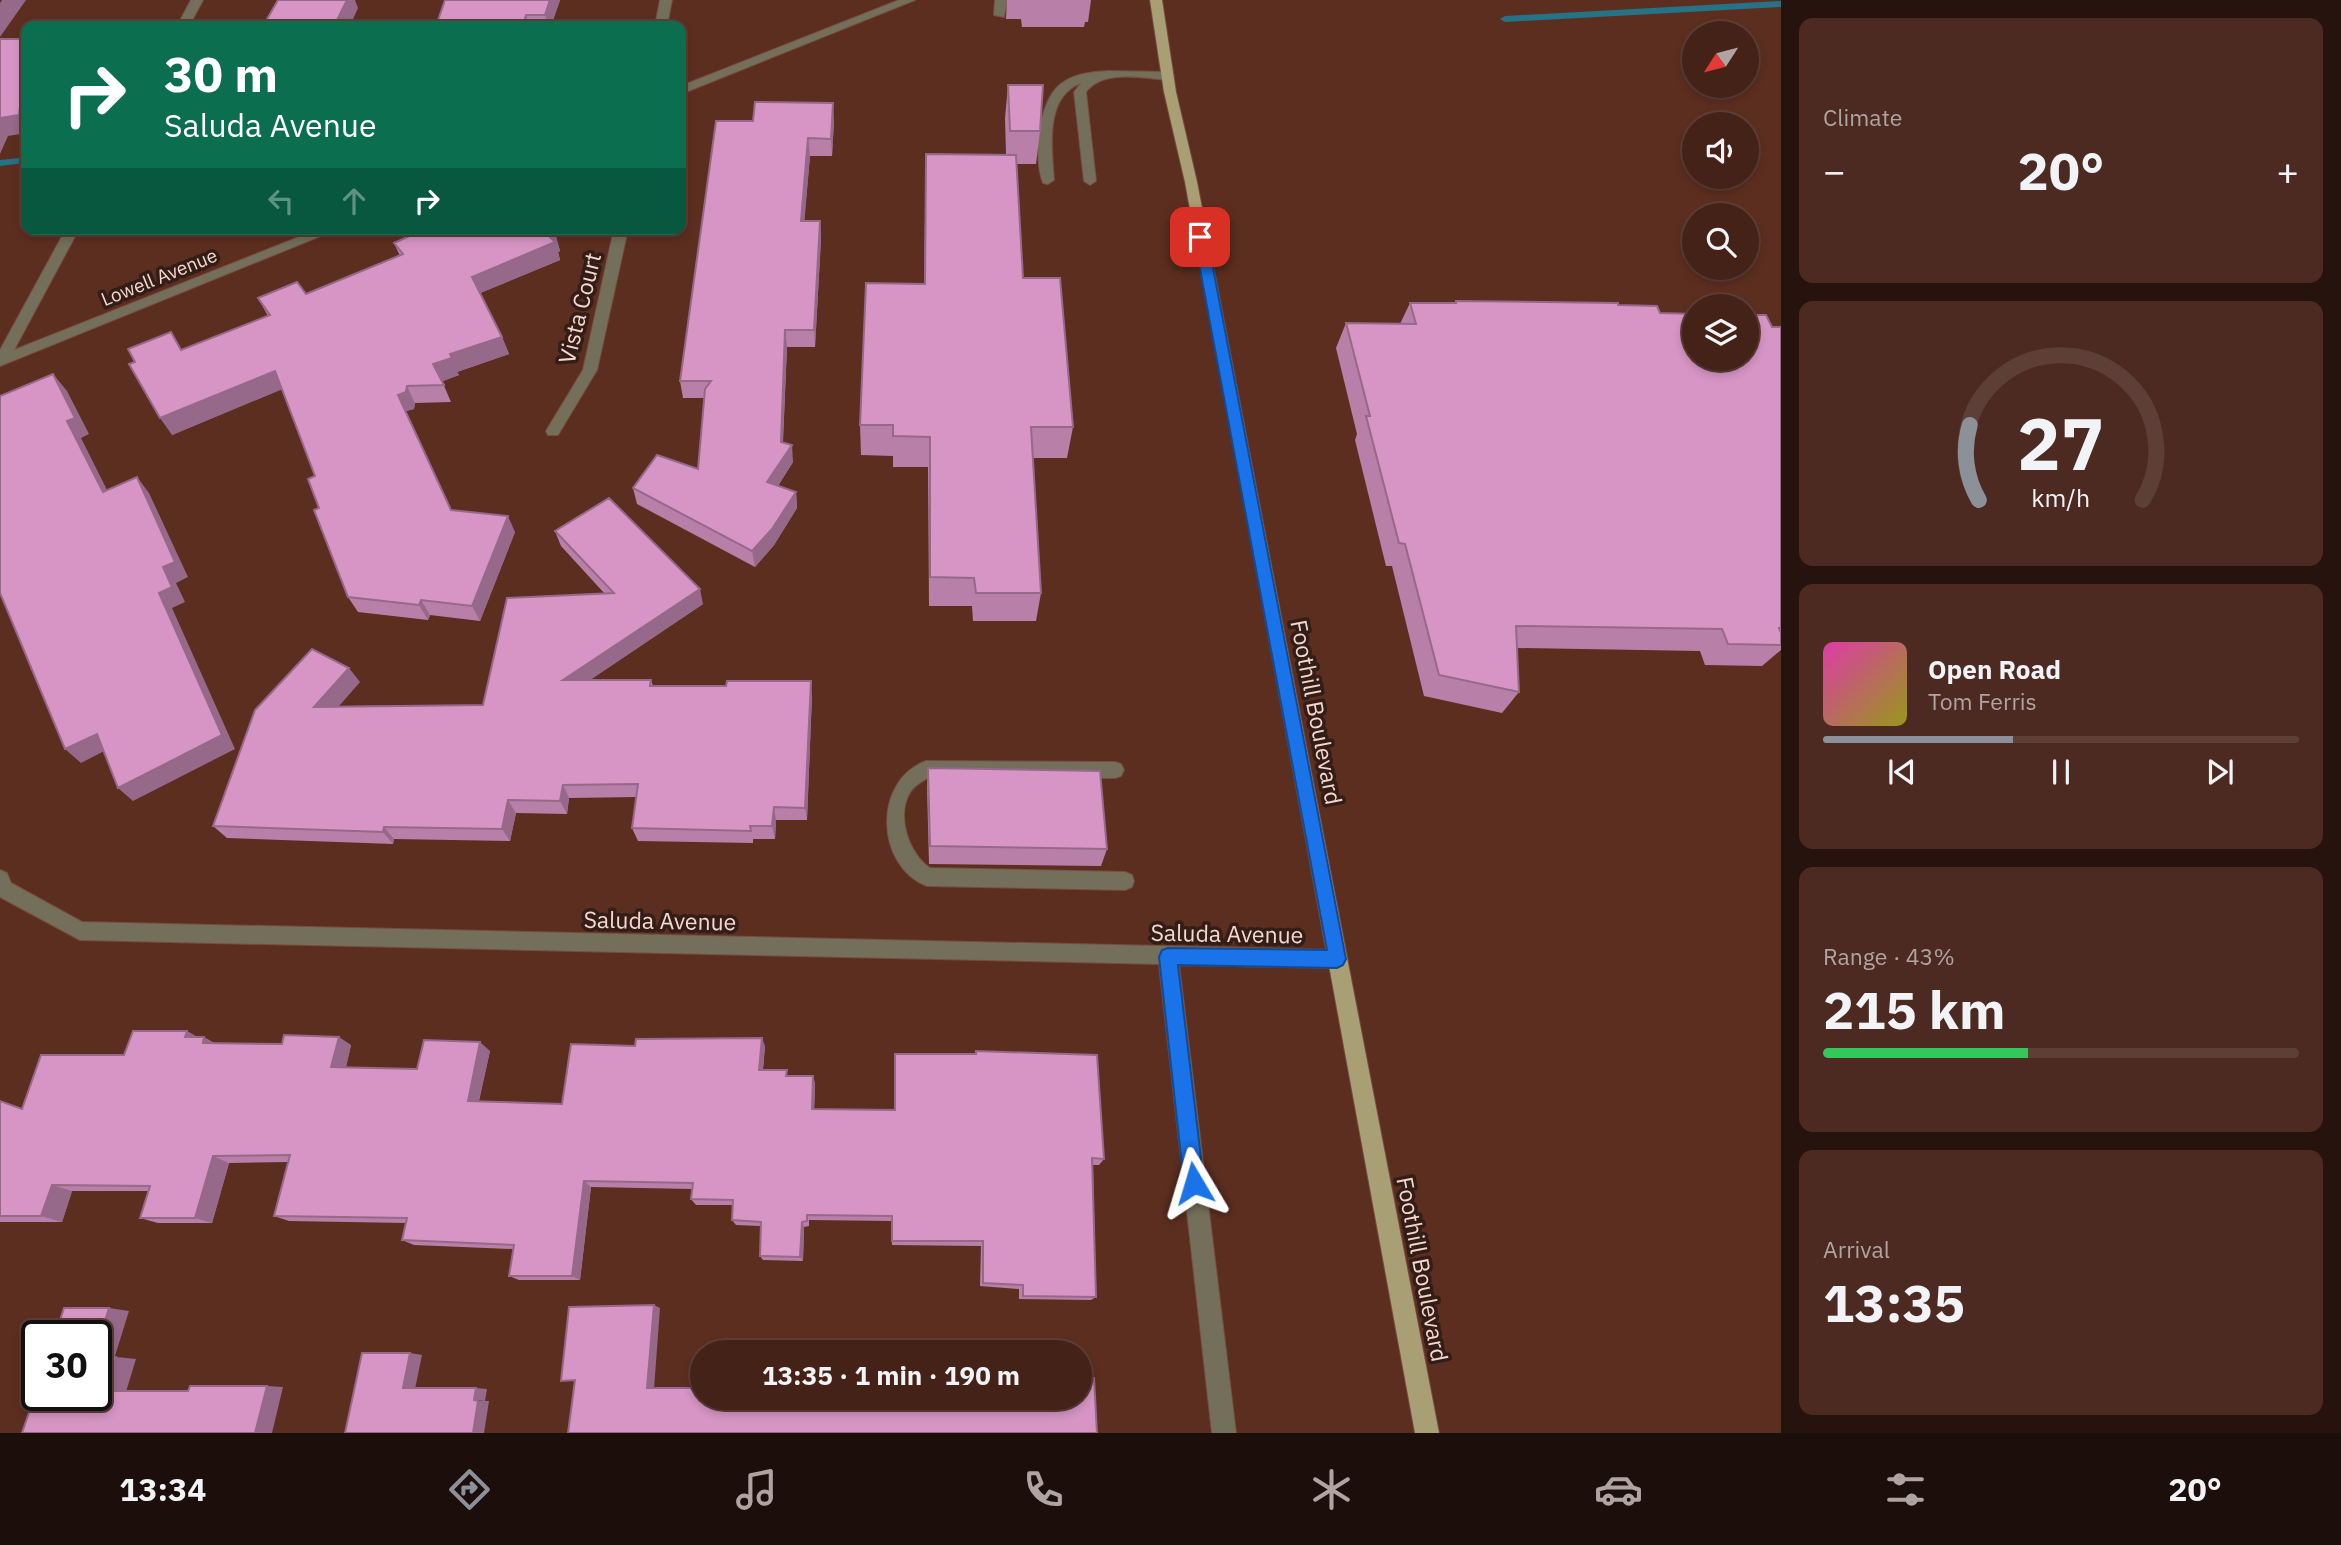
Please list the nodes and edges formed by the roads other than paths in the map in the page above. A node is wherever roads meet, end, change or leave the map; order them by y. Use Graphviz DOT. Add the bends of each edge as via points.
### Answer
graph roads {
  1 [pos="197,0"];
  2 [pos="666,0"];
  3 [pos="909,0"];
  4 [pos="1001,0"];
  5 [pos="1156,0"];
  6 [pos="1000,15"];
  7 [pos="186,21"];
  8 [pos="662,21"];
  9 [pos="1116,73"];
  10 [pos="1168,76"];
  11 [pos="686,88"];
  12 [pos="1048,180"];
  13 [pos="1090,181"];
  14 [pos="70,235"];
  15 [pos="317,235"];
  16 [pos="620,235"];
  17 [pos="1,361"];
  18 [pos="553,431"];
  19 [pos="1115,769"];
  20 [pos="0,879"];
  21 [pos="1125,881"];
  22 [pos="1168,957"];
  23 [pos="1337,959"];
  24 [pos="1224,1433"];
  25 [pos="1427,1433"];
  1 -- 7 [label="street"];
  2 -- 8 [label="street"];
  3 -- 11 [label="street"];
  4 -- 6 [label="street"];
  5 -- 10 [label="main road, Foothill Boulevard"];
  9 -- 10 [label="street"];
  9 -- 12 [label="street" via="1079,77 1060,87 1051,100"];
  9 -- 13 [label="street" via="1086,84 1080,92"];
  10 -- 23 [label="main road, Foothill Boulevard"];
  14 -- 17 [label="street"];
  15 -- 17 [label="street, Lowell Avenue"];
  16 -- 18 [label="street, Vista Court" via="590,370"];
  19 -- 21 [label="street" via="926,769 905,783 898,797 897,825 911,866 927,877"];
  20 -- 22 [label="street, Saluda Avenue" via="3,889 80,931"];
  22 -- 23 [label="street, Saluda Avenue"];
  22 -- 24 [label="street"];
  23 -- 25 [label="main road, Foothill Boulevard"];
}
